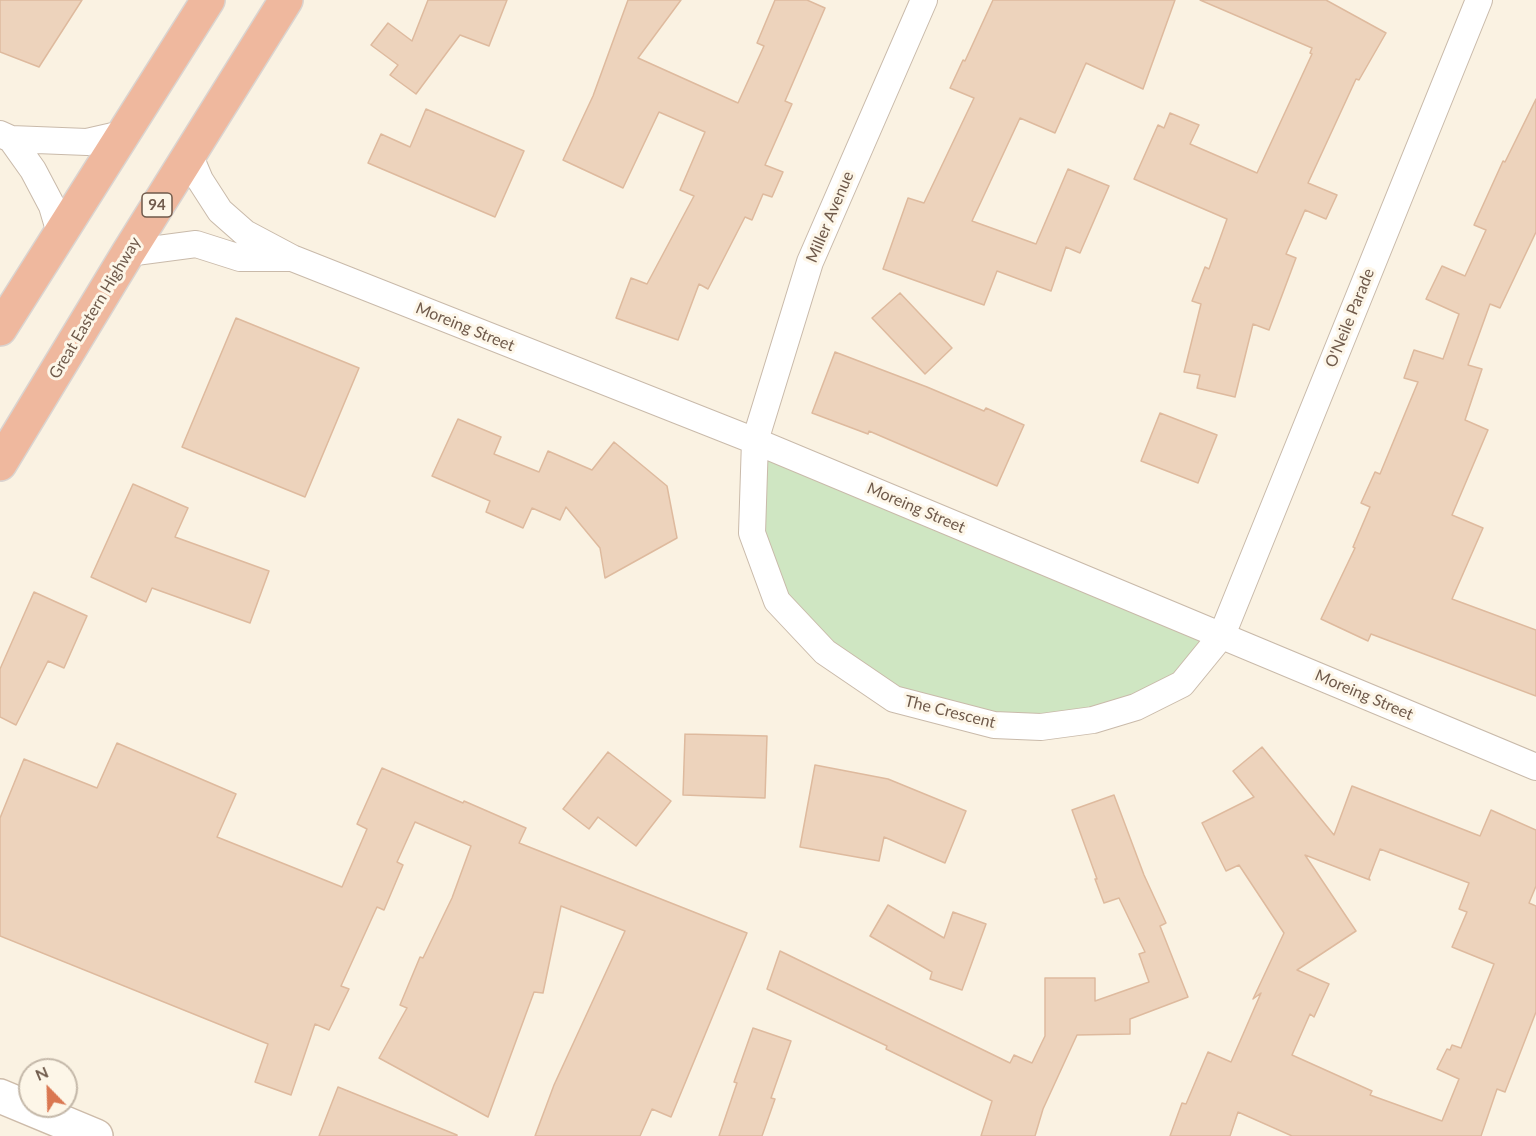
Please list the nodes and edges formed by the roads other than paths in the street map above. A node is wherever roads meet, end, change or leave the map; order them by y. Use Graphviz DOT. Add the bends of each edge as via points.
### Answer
graph roads {
  1 [pos="208,0"];
  2 [pos="286,0"];
  3 [pos="924,0"];
  4 [pos="1479,0"];
  5 [pos="122,134"];
  6 [pos="6,136"];
  7 [pos="189,154"];
  8 [pos="60,233"];
  9 [pos="128,253"];
  10 [pos="292,258"];
  11 [pos="0,329"];
  12 [pos="755,441"];
  13 [pos="0,464"];
  14 [pos="1222,636"];
  15 [pos="1536,767"];
  16 [pos="0,1096"];
  17 [pos="96,1136"];
  1 -- 5 [label="highway"];
  2 -- 7 [label="highway, Great Eastern Highway / 94"];
  3 -- 12 [label="street, Miller Avenue" via="810,262"];
  4 -- 14 [label="street, O'Neile Parade"];
  5 -- 6 [label="street" via="87,142"];
  5 -- 8 [label="highway"];
  6 -- 8 [label="street" via="33,170"];
  7 -- 9 [label="highway, Great Eastern Highway / 94"];
  7 -- 10 [label="street, Moreing Street" via="220,211 245,233"];
  8 -- 11 [label="highway"];
  9 -- 10 [label="street, Moreing Street" via="196,244 240,258"];
  9 -- 13 [label="highway, Great Eastern Highway / 94"];
  10 -- 12 [label="street, Moreing Street"];
  12 -- 14 [label="street, Moreing Street"];
  12 -- 14 [label="street, The Crescent" via="752,533 777,602 825,652 894,699 994,725 1041,727 1094,720 1136,707 1182,684"];
  14 -- 15 [label="street, Moreing Street"];
  16 -- 17 [label="street"];
}
